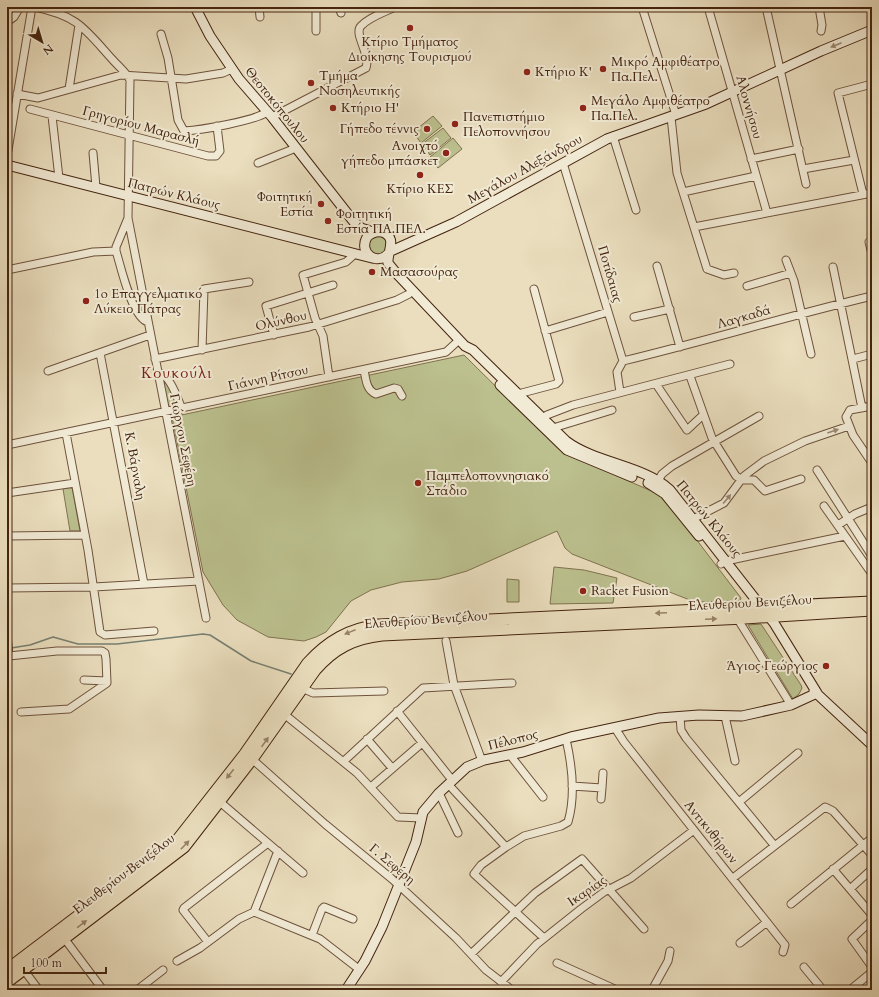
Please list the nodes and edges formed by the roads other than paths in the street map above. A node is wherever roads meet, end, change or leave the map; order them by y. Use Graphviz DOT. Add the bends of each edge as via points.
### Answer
graph roads {
  1 [pos="20,7"];
  2 [pos="34,7"];
  3 [pos="195,7"];
  4 [pos="259,7"];
  5 [pos="316,7"];
  6 [pos="395,7"];
  7 [pos="642,7"];
  8 [pos="708,7"];
  9 [pos="766,7"];
  10 [pos="819,7"];
  11 [pos="260,17"];
  12 [pos="7,22"];
  13 [pos="80,25"];
  14 [pos="872,30"];
  15 [pos="316,31"];
  16 [pos="821,31"];
  17 [pos="161,34"];
  18 [pos="232,69"];
  19 [pos="780,70"];
  20 [pos="127,75"];
  21 [pos="172,78"];
  22 [pos="872,84"];
  23 [pos="69,89"];
  24 [pos="732,92"];
  25 [pos="17,94"];
  26 [pos="30,109"];
  27 [pos="270,114"];
  28 [pos="52,116"];
  29 [pos="673,116"];
  30 [pos="217,126"];
  31 [pos="129,134"];
  32 [pos="613,136"];
  33 [pos="296,148"];
  34 [pos="799,149"];
  35 [pos="93,153"];
  36 [pos="7,156"];
  37 [pos="751,159"];
  38 [pos="854,160"];
  39 [pos="258,163"];
  40 [pos="563,163"];
  41 [pos="7,165"];
  42 [pos="803,169"];
  43 [pos="756,176"];
  44 [pos="59,178"];
  45 [pos="806,184"];
  46 [pos="96,187"];
  47 [pos="683,192"];
  48 [pos="872,193"];
  49 [pos="863,194"];
  50 [pos="128,195"];
  51 [pos="636,210"];
  52 [pos="767,213"];
  53 [pos="128,218"];
  54 [pos="354,222"];
  55 [pos="694,227"];
  56 [pos="373,232"];
  57 [pos="388,236"];
  58 [pos="412,242"];
  59 [pos="869,242"];
  60 [pos="364,243"];
  61 [pos="335,248"];
  62 [pos="116,251"];
  63 [pos="390,252"];
  64 [pos="355,254"];
  65 [pos="872,254"];
  66 [pos="373,258"];
  67 [pos="786,260"];
  68 [pos="656,266"];
  69 [pos="833,267"];
  70 [pos="7,270"];
  71 [pos="734,273"];
  72 [pos="791,273"];
  73 [pos="249,282"];
  74 [pos="333,285"];
  75 [pos="747,286"];
  76 [pos="534,289"];
  77 [pos="307,293"];
  78 [pos="413,296"];
  79 [pos="872,296"];
  80 [pos="841,304"];
  81 [pos="670,310"];
  82 [pos="608,312"];
  83 [pos="802,313"];
  84 [pos="634,317"];
  85 [pos="148,322"];
  86 [pos="318,324"];
  87 [pos="545,330"];
  88 [pos="274,334"];
  89 [pos="150,336"];
  90 [pos="462,343"];
  91 [pos="680,347"];
  92 [pos="202,350"];
  93 [pos="100,353"];
  94 [pos="811,354"];
  95 [pos="872,354"];
  96 [pos="155,359"];
  97 [pos="853,359"];
  98 [pos="623,361"];
  99 [pos="730,364"];
  100 [pos="48,370"];
  101 [pos="364,370"];
  102 [pos="158,372"];
  103 [pos="690,376"];
  104 [pos="330,377"];
  105 [pos="656,384"];
  106 [pos="620,392"];
  107 [pos="518,394"];
  108 [pos="402,396"];
  109 [pos="872,406"];
  110 [pos="862,408"];
  111 [pos="182,409"];
  112 [pos="612,410"];
  113 [pos="166,413"];
  114 [pos="703,415"];
  115 [pos="759,416"];
  116 [pos="541,421"];
  117 [pos="115,423"];
  118 [pos="849,426"];
  119 [pos="553,428"];
  120 [pos="66,433"];
  121 [pos="714,441"];
  122 [pos="7,445"];
  123 [pos="872,463"];
  124 [pos="817,470"];
  125 [pos="800,479"];
  126 [pos="740,480"];
  127 [pos="658,481"];
  128 [pos="75,483"];
  129 [pos="7,493"];
  130 [pos="824,506"];
  131 [pos="872,508"];
  132 [pos="848,518"];
  133 [pos="693,519"];
  134 [pos="838,525"];
  135 [pos="86,535"];
  136 [pos="7,536"];
  137 [pos="845,536"];
  138 [pos="872,556"];
  139 [pos="724,563"];
  140 [pos="872,574"];
  141 [pos="199,581"];
  142 [pos="144,584"];
  143 [pos="94,587"];
  144 [pos="7,588"];
  145 [pos="872,604"];
  146 [pos="763,612"];
  147 [pos="206,618"];
  148 [pos="737,618"];
  149 [pos="154,631"];
  150 [pos="7,636"];
  151 [pos="446,641"];
  152 [pos="8,642"];
  153 [pos="8,657"];
  154 [pos="84,680"];
  155 [pos="108,681"];
  156 [pos="512,683"];
  157 [pos="454,685"];
  158 [pos="302,688"];
  159 [pos="384,691"];
  160 [pos="817,694"];
  161 [pos="791,705"];
  162 [pos="397,711"];
  163 [pos="21,712"];
  164 [pos="284,714"];
  165 [pos="680,716"];
  166 [pos="725,716"];
  167 [pos="615,728"];
  168 [pos="367,739"];
  169 [pos="566,739"];
  170 [pos="422,743"];
  171 [pos="872,745"];
  172 [pos="798,753"];
  173 [pos="510,755"];
  174 [pos="252,759"];
  175 [pos="344,761"];
  176 [pos="482,761"];
  177 [pos="735,761"];
  178 [pos="392,768"];
  179 [pos="603,774"];
  180 [pos="450,782"];
  181 [pos="572,786"];
  182 [pos="371,787"];
  183 [pos="602,788"];
  184 [pos="439,794"];
  185 [pos="543,797"];
  186 [pos="601,799"];
  187 [pos="220,802"];
  188 [pos="739,802"];
  189 [pos="422,818"];
  190 [pos="694,830"];
  191 [pos="458,833"];
  192 [pos="872,838"];
  193 [pos="268,843"];
  194 [pos="774,845"];
  195 [pos="863,845"];
  196 [pos="506,847"];
  197 [pos="278,851"];
  198 [pos="872,855"];
  199 [pos="833,869"];
  200 [pos="872,869"];
  201 [pos="302,872"];
  202 [pos="733,878"];
  203 [pos="399,885"];
  204 [pos="608,889"];
  205 [pos="850,889"];
  206 [pos="790,904"];
  207 [pos="254,912"];
  208 [pos="515,912"];
  209 [pos="872,915"];
  210 [pos="353,919"];
  211 [pos="872,920"];
  212 [pos="767,922"];
  213 [pos="644,929"];
  214 [pos="312,935"];
  215 [pos="64,938"];
  216 [pos="544,938"];
  217 [pos="208,942"];
  218 [pos="740,943"];
  219 [pos="670,951"];
  220 [pos="783,952"];
  221 [pos="471,954"];
  222 [pos="177,961"];
  223 [pos="557,963"];
  224 [pos="804,967"];
  225 [pos="872,967"];
  226 [pos="23,969"];
  227 [pos="7,970"];
  228 [pos="163,970"];
  229 [pos="360,970"];
  230 [pos="872,972"];
  231 [pos="7,982"];
  232 [pos="501,982"];
  233 [pos="854,989"];
  234 [pos="39,990"];
  235 [pos="104,990"];
  236 [pos="137,990"];
  237 [pos="346,990"];
  238 [pos="512,990"];
  239 [pos="618,990"];
  240 [pos="652,990"];
  241 [pos="823,990"];
  1 -- 12 [label="street" via="14,17"];
  2 -- 13 [label="street" via="67,16"];
  2 -- 25 [label="street"];
  3 -- 18 [label="main road"];
  4 -- 11 [label="street"];
  5 -- 15 [label="street"];
  6 -- 27 [label="street" via="360,28 359,34 367,57 366,68"];
  7 -- 29 [label="street"];
  8 -- 24 [label="street, Αλοννήσου"];
  9 -- 19 [label="street"];
  10 -- 16 [label="street"];
  13 -- 20 [label="street"];
  13 -- 23 [label="street"];
  14 -- 19 [label="main road, Μεγάλου Αλεξάνδρου, one-way"];
  17 -- 21 [label="street"];
  18 -- 21 [label="street, Θεοτοκόπουλου" via="189,79"];
  18 -- 27 [label="main road, Θεοτοκόπουλου"];
  19 -- 24 [label="main road, Μεγάλου Αλεξάνδρου"];
  19 -- 34 [label="street"];
  20 -- 21 [label="street, Θεοτοκόπουλου"];
  20 -- 23 [label="street, Θεοτοκόπουλου" via="114,76"];
  20 -- 31 [label="street, Γιώργου Σεφέρη" via="130,83"];
  21 -- 30 [label="street" via="178,120 184,131"];
  22 -- 38 [label="street" via="838,93"];
  23 -- 25 [label="street, Θεοτοκόπουλου" via="38,98"];
  24 -- 29 [label="main road, Μεγάλου Αλεξάνδρου"];
  24 -- 37 [label="street, Αλοννήσου"];
  25 -- 36 [label="street"];
  26 -- 28 [label="street, Γρηγορίου Μαρασλή"];
  27 -- 30 [label="street"];
  27 -- 33 [label="main road, Θεοτοκόπουλου"];
  28 -- 31 [label="street, Γρηγορίου Μαρασλή"];
  28 -- 44 [label="street"];
  29 -- 32 [label="main road, Μεγάλου Αλεξάνδρου"];
  29 -- 47 [label="street" via="676,168"];
  30 -- 31 [label="street, Γρηγορίου Μαρασλή" via="220,151 212,156"];
  31 -- 50 [label="street, Γιώργου Σεφέρη"];
  32 -- 40 [label="main road, Μεγάλου Αλεξάνδρου"];
  32 -- 51 [label="street"];
  33 -- 39 [label="street"];
  33 -- 54 [label="main road, Θεοτοκόπουλου"];
  34 -- 37 [label="street"];
  34 -- 42 [label="street"];
  35 -- 46 [label="street"];
  37 -- 43 [label="street, Αλοννήσου"];
  38 -- 42 [label="street"];
  38 -- 49 [label="street"];
  40 -- 58 [label="main road, Μεγάλου Αλεξάνδρου" via="456,222"];
  40 -- 82 [label="street, Ποτίδαιας"];
  41 -- 44 [label="main road, Πατρών Κλάους"];
  42 -- 45 [label="street"];
  43 -- 47 [label="street"];
  43 -- 52 [label="street, Αλοννήσου"];
  44 -- 46 [label="main road, Πατρών Κλάους"];
  46 -- 50 [label="main road, Πατρών Κλάους"];
  47 -- 55 [label="street"];
  48 -- 49 [label="street"];
  49 -- 52 [label="street"];
  50 -- 53 [label="street, Γιώργου Σεφέρη"];
  50 -- 61 [label="main road, Πατρών Κλάους"];
  52 -- 55 [label="street"];
  53 -- 62 [label="street"];
  53 -- 85 [label="street, Γιώργου Σεφέρη"];
  54 -- 56 [label="main road" via="361,228"];
  54 -- 60 [label="main road"];
  55 -- 71 [label="street" via="707,269 724,274"];
  56 -- 57 [label="main road" via="383,232"];
  56 -- 60 [label="main road"];
  57 -- 58 [label="main road" via="400,242"];
  57 -- 63 [label="main road" via="392,244"];
  58 -- 63 [label="main road, Μεγάλου Αλεξάνδρου"];
  59 -- 65 [label="street"];
  60 -- 61 [label="main road" via="353,250"];
  60 -- 66 [label="main road" via="365,252"];
  61 -- 64 [label="main road"];
  62 -- 70 [label="street" via="89,253"];
  62 -- 85 [label="street" via="136,311"];
  63 -- 66 [label="main road" via="381,259"];
  63 -- 78 [label="main road" via="388,261 391,267"];
  64 -- 66 [label="main road"];
  64 -- 77 [label="street" via="351,260 305,274 303,279"];
  66 -- 78 [label="main road"];
  67 -- 72 [label="street"];
  68 -- 81 [label="street"];
  69 -- 80 [label="street"];
  72 -- 75 [label="street"];
  72 -- 83 [label="street"];
  73 -- 92 [label="street" via="205,288"];
  74 -- 77 [label="street"];
  76 -- 87 [label="street"];
  77 -- 86 [label="street"];
  77 -- 88 [label="street" via="266,306"];
  78 -- 86 [label="street, Ολύνθου"];
  78 -- 90 [label="main road, Πατρών Κλάους"];
  79 -- 80 [label="street, Λαγκαδά"];
  80 -- 83 [label="street, Λαγκαδά"];
  80 -- 97 [label="street"];
  81 -- 84 [label="street"];
  81 -- 91 [label="street"];
  82 -- 87 [label="street"];
  82 -- 98 [label="street, Ποτίδαιας"];
  83 -- 91 [label="street, Λαγκαδά"];
  83 -- 94 [label="street"];
  85 -- 89 [label="street, Γιώργου Σεφέρη"];
  86 -- 88 [label="street, Ολύνθου"];
  86 -- 104 [label="street" via="323,336"];
  87 -- 107 [label="street" via="559,381"];
  88 -- 92 [label="street, Ολύνθου"];
  89 -- 93 [label="street"];
  89 -- 96 [label="street, Γιώργου Σεφέρη"];
  90 -- 101 [label="street, Γιάννη Ρίτσου" via="446,352"];
  90 -- 107 [label="main road, Πατρών Κλάους" via="473,350"];
  90 -- 116 [label="main road, Πατρών Κλάους" via="469,353"];
  91 -- 98 [label="street, Λαγκαδά"];
  92 -- 96 [label="street, Ολύνθου"];
  93 -- 100 [label="street"];
  93 -- 117 [label="street, Κ. Βάρναλη"];
  95 -- 97 [label="street"];
  96 -- 102 [label="street, Γιώργου Σεφέρη"];
  97 -- 110 [label="street"];
  98 -- 106 [label="street" via="617,372"];
  99 -- 103 [label="street"];
  101 -- 104 [label="street, Γιάννη Ρίτσου"];
  101 -- 108 [label="street" via="372,393 394,388 398,389"];
  102 -- 111 [label="street" via="169,381"];
  102 -- 113 [label="street, Γιώργου Σεφέρη"];
  103 -- 105 [label="street"];
  103 -- 114 [label="street"];
  104 -- 111 [label="street, Γιάννη Ρίτσου"];
  105 -- 106 [label="street"];
  105 -- 114 [label="street" via="687,430"];
  106 -- 116 [label="street" via="573,405"];
  107 -- 116 [label="main road, Πατρών Κλάους"];
  109 -- 110 [label="street"];
  110 -- 118 [label="street" via="850,410 846,414"];
  111 -- 113 [label="street, Γιάννη Ρίτσου"];
  112 -- 119 [label="street"];
  113 -- 117 [label="street, Γιάννη Ρίτσου"];
  113 -- 141 [label="street, Γιώργου Σεφέρη"];
  114 -- 121 [label="street"];
  115 -- 121 [label="street"];
  116 -- 119 [label="main road, Πατρών Κλάους"];
  116 -- 139 [label="main road, Πατρών Κλάους" via="567,450 662,491"];
  117 -- 120 [label="street, Γιάννη Ρίτσου"];
  117 -- 142 [label="street, Κ. Βάρναλη"];
  118 -- 123 [label="street"];
  126 -- 118 [label="street, one-way" via="754,467 780,452"];
  119 -- 127 [label="main road, Πατρών Κλάους" via="578,449"];
  120 -- 122 [label="street, Γιάννη Ρίτσου"];
  120 -- 128 [label="street"];
  121 -- 126 [label="street"];
  121 -- 127 [label="street" via="665,472"];
  124 -- 132 [label="street"];
  125 -- 126 [label="street" via="765,491 754,480"];
  133 -- 126 [label="street, one-way" via="724,503"];
  127 -- 133 [label="main road, Πατρών Κλάους" via="670,490"];
  128 -- 129 [label="street"];
  128 -- 135 [label="street"];
  130 -- 134 [label="street"];
  131 -- 132 [label="street"];
  132 -- 134 [label="street"];
  132 -- 138 [label="street"];
  133 -- 139 [label="main road, Πατρών Κλάους"];
  134 -- 137 [label="street"];
  135 -- 136 [label="street"];
  135 -- 143 [label="street"];
  137 -- 139 [label="street"];
  137 -- 140 [label="street"];
  139 -- 146 [label="main road, Πατρών Κλάους"];
  141 -- 142 [label="street"];
  141 -- 147 [label="street, Γιώργου Σεφέρη"];
  142 -- 143 [label="street"];
  143 -- 144 [label="street"];
  143 -- 149 [label="street" via="102,634"];
  145 -- 146 [label="main road, Ελευθερίου Βενιζέλου"];
  146 -- 148 [label="main road, Ελευθερίου Βενιζέλου"];
  146 -- 160 [label="main road, Πατρών Κλάους" via="804,681"];
  146 -- 227 [label="main road, Ελευθερίου Βενιζέλου, one-way" via="379,626 363,627 348,632 328,644 308,663 245,754 176,842"];
  158 -- 148 [label="main road, Ελευθερίου Βενιζέλου, one-way" via="326,657 339,647 367,637"];
  148 -- 161 [label="street"];
  150 -- 152 [label="street"];
  151 -- 157 [label="street"];
  152 -- 153 [label="street"];
  153 -- 155 [label="street" via="57,651 102,651 105,654"];
  154 -- 155 [label="street"];
  155 -- 163 [label="street" via="69,709"];
  156 -- 157 [label="street"];
  157 -- 162 [label="street" via="423,688"];
  157 -- 176 [label="street"];
  158 -- 159 [label="street" via="313,693"];
  158 -- 164 [label="main road, Ελευθερίου Βενιζέλου"];
  160 -- 161 [label="main road, Πέλοπος"];
  160 -- 171 [label="main road, Πατρών Κλάους"];
  161 -- 166 [label="main road, Πέλοπος" via="742,716"];
  162 -- 168 [label="street"];
  162 -- 170 [label="street"];
  174 -- 164 [label="main road, Ελευθερίου Βενιζέλου, one-way"];
  164 -- 175 [label="street"];
  165 -- 166 [label="main road, Πέλοπος"];
  165 -- 167 [label="main road, Πέλοπος"];
  165 -- 188 [label="street" via="684,734"];
  166 -- 177 [label="street"];
  167 -- 169 [label="main road, Πέλοπος"];
  167 -- 190 [label="street, Αντικυθήρων"];
  168 -- 175 [label="street"];
  168 -- 178 [label="street"];
  169 -- 173 [label="main road, Πέλοπος"];
  169 -- 181 [label="street"];
  170 -- 178 [label="street"];
  170 -- 180 [label="street"];
  172 -- 188 [label="street"];
  173 -- 176 [label="main road, Πέλοπος"];
  173 -- 185 [label="street"];
  174 -- 187 [label="main road, Ελευθερίου Βενιζέλου"];
  174 -- 203 [label="street, Γ. Σεφέρη"];
  175 -- 182 [label="street"];
  176 -- 180 [label="main road, Πέλοπος" via="467,767"];
  178 -- 182 [label="street"];
  179 -- 183 [label="street"];
  180 -- 184 [label="main road, Πέλοπος"];
  180 -- 196 [label="street"];
  181 -- 183 [label="street"];
  181 -- 196 [label="street" via="567,823 524,836"];
  182 -- 189 [label="street" via="399,818"];
  183 -- 186 [label="street"];
  184 -- 189 [label="main road, Πέλοπος" via="426,808"];
  184 -- 191 [label="street"];
  187 -- 193 [label="street"];
  215 -- 187 [label="main road, Ελευθερίου Βενιζέλου, one-way" via="179,852"];
  188 -- 194 [label="street"];
  189 -- 203 [label="main road, Πέλοπος" via="416,842"];
  190 -- 202 [label="street, Αντικυθήρων"];
  190 -- 204 [label="street, Ικαρίας" via="631,878"];
  192 -- 195 [label="street"];
  193 -- 197 [label="street"];
  193 -- 217 [label="street" via="184,908"];
  194 -- 195 [label="street" via="822,808 828,807"];
  194 -- 202 [label="street"];
  195 -- 198 [label="street"];
  195 -- 199 [label="street"];
  196 -- 208 [label="street" via="474,873"];
  197 -- 201 [label="street"];
  197 -- 207 [label="street"];
  199 -- 205 [label="street"];
  199 -- 206 [label="street"];
  200 -- 205 [label="street"];
  202 -- 212 [label="street, Αντικυθήρων"];
  203 -- 221 [label="street, Γ. Σεφέρη"];
  203 -- 229 [label="main road, Πέλοπος"];
  204 -- 208 [label="street" via="581,859 542,887"];
  204 -- 213 [label="street"];
  204 -- 216 [label="street, Ικαρίας"];
  205 -- 209 [label="street"];
  207 -- 214 [label="street"];
  207 -- 217 [label="street" via="236,921"];
  208 -- 216 [label="street"];
  208 -- 221 [label="street"];
  210 -- 214 [label="street" via="324,907"];
  211 -- 225 [label="street" via="853,937 852,941"];
  212 -- 218 [label="street"];
  212 -- 220 [label="street, Αντικυθήρων" via="785,945"];
  214 -- 229 [label="street" via="332,947"];
  215 -- 226 [label="main road, Ελευθερίου Βενιζέλου"];
  215 -- 235 [label="street"];
  216 -- 232 [label="street, Ικαρίας"];
  217 -- 222 [label="street"];
  219 -- 240 [label="street"];
  221 -- 232 [label="street, Γ. Σεφέρη"];
  223 -- 239 [label="street"];
  224 -- 241 [label="street"];
  226 -- 231 [label="main road, Ελευθερίου Βενιζέλου"];
  226 -- 234 [label="street"];
  228 -- 236 [label="street"];
  229 -- 237 [label="main road, Πέλοπος"];
  230 -- 233 [label="street"];
  232 -- 238 [label="street, Γ. Σεφέρη"];
}
